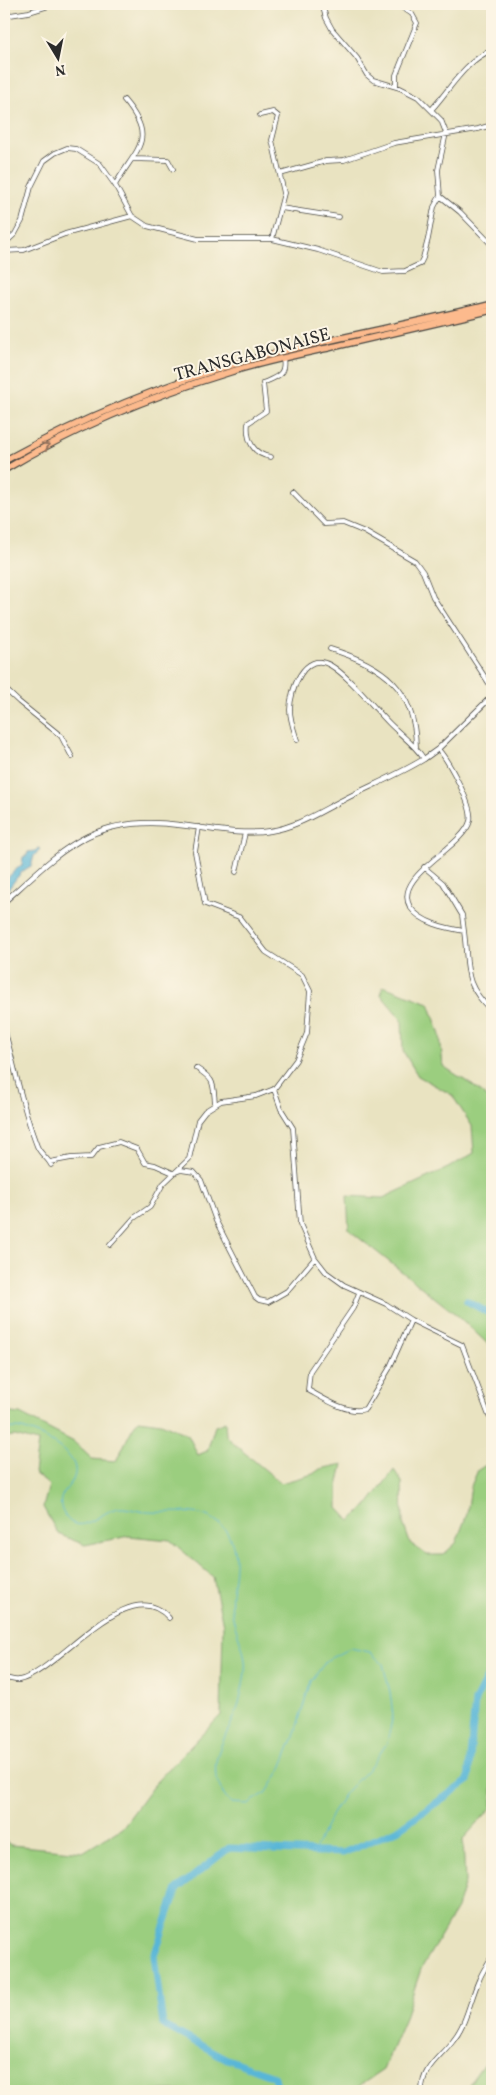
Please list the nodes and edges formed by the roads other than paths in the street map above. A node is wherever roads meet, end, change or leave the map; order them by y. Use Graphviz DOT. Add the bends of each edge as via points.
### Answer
graph roads {
  1 [pos="55,4"];
  2 [pos="322,4"];
  3 [pos="397,4"];
  4 [pos="4,17"];
  5 [pos="492,50"];
  6 [pos="396,87"];
  7 [pos="124,100"];
  8 [pos="432,109"];
  9 [pos="260,115"];
  10 [pos="492,124"];
  11 [pos="446,133"];
  12 [pos="133,159"];
  13 [pos="173,169"];
  14 [pos="280,174"];
  15 [pos="115,185"];
  16 [pos="440,196"];
  17 [pos="282,208"];
  18 [pos="132,216"];
  19 [pos="339,217"];
  20 [pos="272,239"];
  21 [pos="4,244"];
  22 [pos="492,245"];
  23 [pos="4,251"];
  24 [pos="492,304"];
  25 [pos="492,310"];
  26 [pos="283,358"];
  27 [pos="271,457"];
  28 [pos="4,461"];
  29 [pos="4,470"];
  30 [pos="293,492"];
  31 [pos="330,649"];
  32 [pos="4,688"];
  33 [pos="492,688"];
  34 [pos="492,696"];
  35 [pos="298,740"];
  36 [pos="416,747"];
  37 [pos="438,749"];
  38 [pos="72,757"];
  39 [pos="424,759"];
  40 [pos="199,827"];
  41 [pos="245,833"];
  42 [pos="424,867"];
  43 [pos="236,872"];
  44 [pos="4,902"];
  45 [pos="464,931"];
  46 [pos="492,1011"];
  47 [pos="4,1028"];
  48 [pos="196,1068"];
  49 [pos="274,1089"];
  50 [pos="215,1104"];
  51 [pos="173,1173"];
  52 [pos="110,1245"];
  53 [pos="315,1258"];
  54 [pos="359,1293"];
  55 [pos="411,1320"];
  56 [pos="492,1420"];
  57 [pos="4,1596"];
  58 [pos="169,1618"];
  59 [pos="4,1639"];
  60 [pos="4,1676"];
  61 [pos="492,1956"];
  62 [pos="422,2091"];
  1 -- 4 [label="street"];
  2 -- 6 [label="street" via="332,29 367,75"];
  3 -- 6 [label="street" via="412,14 417,23 396,75"];
  5 -- 8 [label="street" via="465,69"];
  6 -- 8 [label="street" via="418,97"];
  7 -- 12 [label="street" via="142,128 142,140"];
  8 -- 11 [label="street"];
  9 -- 14 [label="street" via="273,112 278,116 272,140"];
  10 -- 11 [label="street"];
  11 -- 14 [label="street" via="394,143 344,160 326,161"];
  11 -- 16 [label="street" via="438,170"];
  12 -- 13 [label="street" via="168,160"];
  12 -- 15 [label="street"];
  14 -- 17 [label="street" via="284,193"];
  15 -- 18 [label="street"];
  15 -- 21 [label="street" via="100,164 86,154 67,148 55,153 44,160 36,174 22,221"];
  16 -- 20 [label="street" via="434,207 423,258 420,264 405,271 383,272 318,250"];
  16 -- 22 [label="street"];
  17 -- 19 [label="street"];
  17 -- 20 [label="street"];
  18 -- 20 [label="street" via="147,226 198,238"];
  18 -- 23 [label="street" via="65,234 24,250"];
  24 -- 28 [label="highway, TRANSGABONAISE" via="276,353 198,376 83,421"];
  25 -- 26 [label="highway, TRANSGABONAISE"];
  26 -- 27 [label="street" via="282,372 263,383 266,411 248,423 256,452"];
  29 -- 26 [label="highway, TRANSGABONAISE, one-way" via="124,410 219,375"];
  30 -- 33 [label="street" via="324,524 343,523 415,561 433,596"];
  31 -- 36 [label="street" via="377,669 401,692 415,726"];
  32 -- 38 [label="street" via="61,736"];
  34 -- 37 [label="street"];
  35 -- 36 [label="street" via="290,710 298,676 305,667 324,662 341,674"];
  36 -- 39 [label="street"];
  37 -- 39 [label="street"];
  37 -- 42 [label="street" via="463,793 470,818 461,837"];
  39 -- 41 [label="street" via="305,820 271,831"];
  40 -- 41 [label="street"];
  40 -- 44 [label="street" via="140,823 99,831 76,841"];
  40 -- 49 [label="street" via="195,852 205,904 239,918 266,952 302,975 310,991 307,1033 296,1060"];
  41 -- 43 [label="street"];
  42 -- 45 [label="street" via="443,883 462,916"];
  42 -- 45 [label="street" via="407,897 413,911 446,928"];
  45 -- 46 [label="street" via="471,984"];
  47 -- 51 [label="street" via="22,1103 37,1146 51,1163 91,1157 99,1147 119,1142 137,1149 145,1163"];
  48 -- 50 [label="street" via="213,1081"];
  49 -- 50 [label="street"];
  49 -- 53 [label="street" via="293,1128 300,1224"];
  50 -- 51 [label="street" via="198,1120 189,1159"];
  51 -- 52 [label="street" via="150,1208 134,1218"];
  51 -- 53 [label="street" via="190,1170 202,1180 216,1221 241,1273 259,1300 268,1302 287,1292"];
  53 -- 54 [label="street" via="337,1281"];
  54 -- 55 [label="street" via="386,1304"];
  54 -- 55 [label="street" via="353,1308 310,1371 308,1390 347,1409 365,1409 389,1369"];
  55 -- 56 [label="street" via="462,1345"];
  57 -- 59 [label="street"];
  58 -- 60 [label="street" via="145,1606 126,1608 82,1636 34,1674 17,1681"];
  61 -- 62 [label="street" via="462,2026 429,2066"];
}
